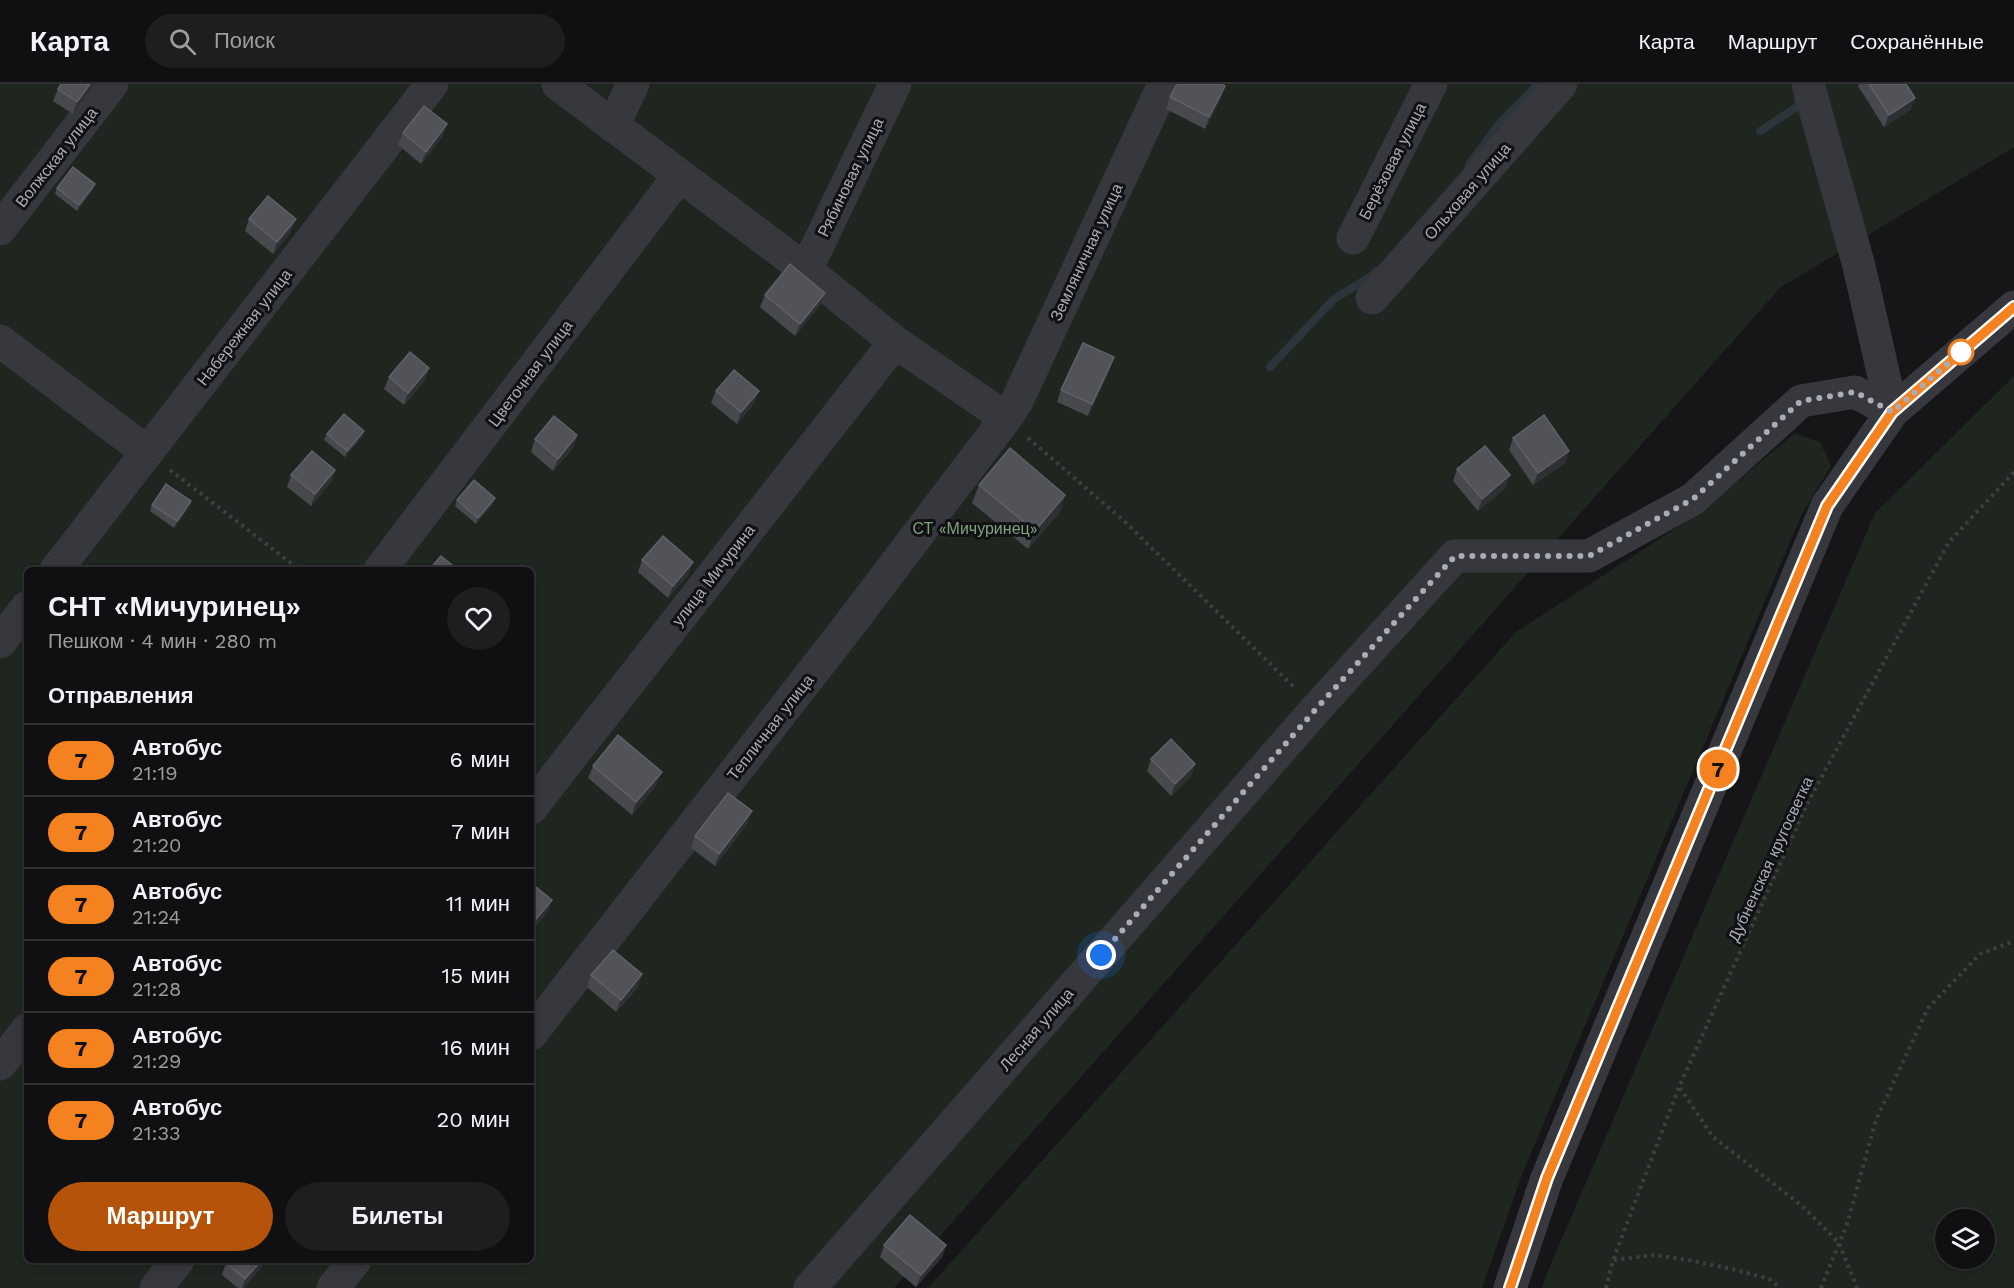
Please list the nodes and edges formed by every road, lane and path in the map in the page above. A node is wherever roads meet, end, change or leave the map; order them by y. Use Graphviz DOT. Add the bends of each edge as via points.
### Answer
graph roads {
  1 [pos="112,84"];
  2 [pos="432,84"];
  3 [pos="558,84"];
  4 [pos="633,84"];
  5 [pos="895,84"];
  6 [pos="1164,84"];
  7 [pos="1431,84"];
  8 [pos="1562,84"];
  9 [pos="1808,84"];
  10 [pos="613,126"];
  11 [pos="679,177"];
  12 [pos="0,229"];
  13 [pos="1353,238"];
  14 [pos="806,270"];
  15 [pos="1372,298"];
  16 [pos="2014,308"];
  17 [pos="0,340"];
  18 [pos="895,342"];
  19 [pos="1892,412"];
  20 [pos="1006,418"];
  21 [pos="147,452"];
  22 [pos="2014,472"];
  23 [pos="58,567"];
  24 [pos="296,567"];
  25 [pos="382,567"];
  26 [pos="24,611"];
  27 [pos="0,642"];
  28 [pos="1316,709"];
  29 [pos="534,804"];
  30 [pos="2014,941"];
  31 [pos="534,1030"];
  32 [pos="24,1034"];
  33 [pos="0,1064"];
  34 [pos="1679,1088"];
  35 [pos="1839,1243"];
  36 [pos="1613,1260"];
  37 [pos="176,1263"];
  38 [pos="353,1263"];
  39 [pos="156,1288"];
  40 [pos="333,1288"];
  41 [pos="810,1288"];
  42 [pos="1510,1288"];
  43 [pos="1606,1288"];
  44 [pos="1781,1288"];
  45 [pos="1821,1288"];
  46 [pos="1857,1288"];
  1 -- 12 [label="street, Волжская улица"];
  2 -- 21 [label="street, Набережная улица"];
  3 -- 10 [label="street"];
  4 -- 10 [label="street"];
  5 -- 14 [label="street, Рябиновая улица"];
  6 -- 20 [label="street, Земляничная улица"];
  7 -- 13 [label="street, Берёзовая улица"];
  8 -- 15 [label="street, Ольховая улица"];
  9 -- 19 [label="street" via="1859,266"];
  10 -- 11 [label="street"];
  11 -- 14 [label="street"];
  11 -- 25 [label="street, Цветочная улица"];
  14 -- 18 [label="street"];
  16 -- 19 [label="street"];
  17 -- 21 [label="street"];
  18 -- 20 [label="street"];
  18 -- 29 [label="street, улица Мичурина"];
  19 -- 28 [label="street, Лесная улица" via="1855,392 1801,401 1693,499 1589,556 1455,556"];
  19 -- 42 [label="street" via="1827,506 1547,1178"];
  20 -- 28 [label="path" via="1123,520"];
  20 -- 31 [label="street, Тепличная улица"];
  21 -- 23 [label="street, Набережная улица"];
  21 -- 24 [label="path"];
  22 -- 34 [label="path, Дубненская кругосветка" via="1943,552 1808,802"];
  26 -- 27 [label="street"];
  28 -- 41 [label="street, Лесная улица"];
  30 -- 35 [label="path" via="1980,954 1928,1008 1876,1120"];
  32 -- 33 [label="street"];
  34 -- 35 [label="path" via="1713,1137 1801,1205"];
  34 -- 36 [label="path, Дубненская кругосветка"];
  35 -- 45 [label="path"];
  35 -- 46 [label="path"];
  36 -- 43 [label="path, Дубненская кругосветка"];
  36 -- 44 [label="path" via="1655,1255 1688,1260 1769,1279"];
  37 -- 39 [label="street"];
  38 -- 40 [label="street"];
}
